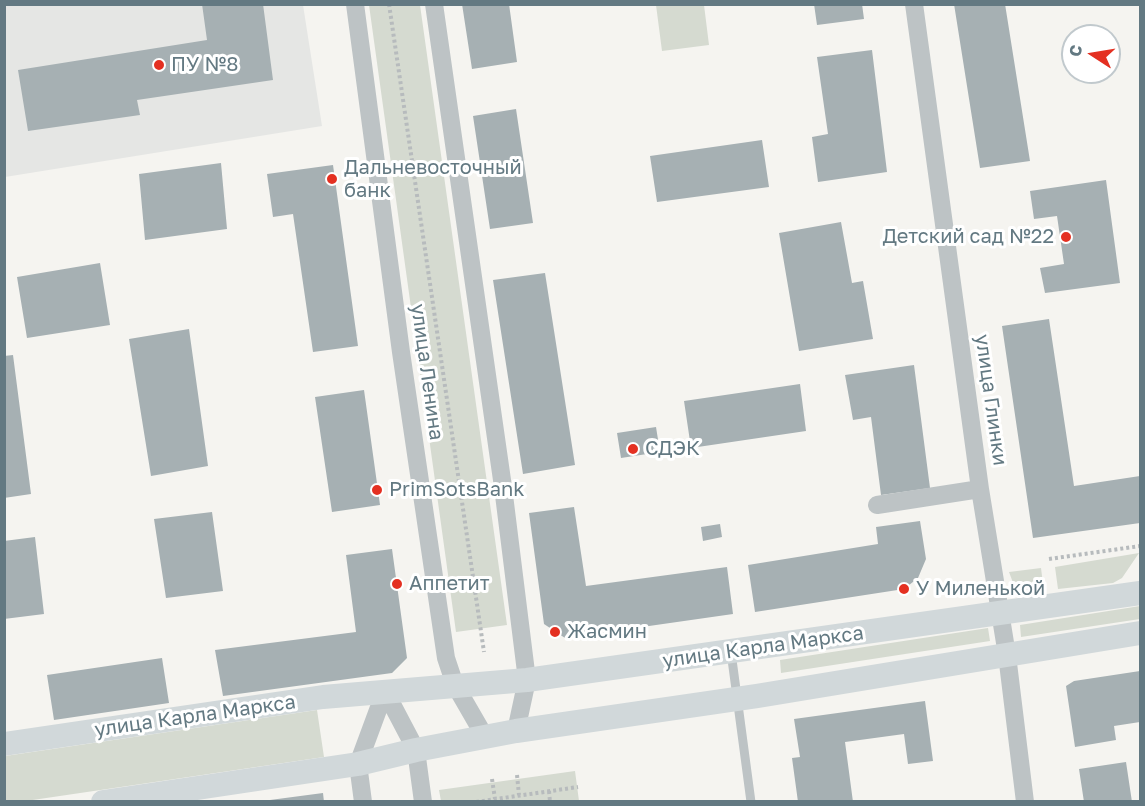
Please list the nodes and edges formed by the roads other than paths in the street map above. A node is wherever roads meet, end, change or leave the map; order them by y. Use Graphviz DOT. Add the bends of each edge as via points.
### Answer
graph roads {
  1 [pos="355,4"];
  2 [pos="434,4"];
  3 [pos="914,4"];
  4 [pos="980,489"];
  5 [pos="877,505"];
  6 [pos="1140,592"];
  7 [pos="1000,612"];
  8 [pos="1140,633"];
  9 [pos="731,651"];
  10 [pos="1007,655"];
  11 [pos="527,680"];
  12 [pos="455,685"];
  13 [pos="385,691"];
  14 [pos="736,699"];
  15 [pos="516,731"];
  16 [pos="485,737"];
  17 [pos="4,744"];
  18 [pos="416,750"];
  19 [pos="358,764"];
  20 [pos="104,801"];
  21 [pos="363,801"];
  22 [pos="423,801"];
  23 [pos="751,801"];
  24 [pos="1025,801"];
  1 -- 12 [label="street, улица Ленина" via="401,352 446,658"];
  2 -- 11 [label="street"];
  3 -- 4 [label="street, улица Глинки"];
  4 -- 5 [label="street"];
  4 -- 7 [label="street, улица Глинки"];
  6 -- 7 [label="street, улица Карла Маркса"];
  7 -- 9 [label="street, улица Карла Маркса"];
  7 -- 10 [label="street, улица Глинки"];
  8 -- 10 [label="street"];
  9 -- 11 [label="street, улица Карла Маркса"];
  9 -- 14 [label="lane"];
  10 -- 14 [label="street"];
  10 -- 24 [label="street, улица Глинки"];
  11 -- 12 [label="street, улица Карла Маркса"];
  11 -- 15 [label="street"];
  12 -- 13 [label="street, улица Карла Маркса"];
  12 -- 16 [label="street, улица Ленина"];
  13 -- 17 [label="street, улица Карла Маркса"];
  13 -- 18 [label="street"];
  13 -- 19 [label="street"];
  14 -- 15 [label="street"];
  14 -- 23 [label="lane"];
  15 -- 16 [label="street"];
  16 -- 18 [label="street"];
  18 -- 19 [label="street"];
  18 -- 22 [label="street"];
  19 -- 20 [label="street"];
  19 -- 21 [label="street"];
}
